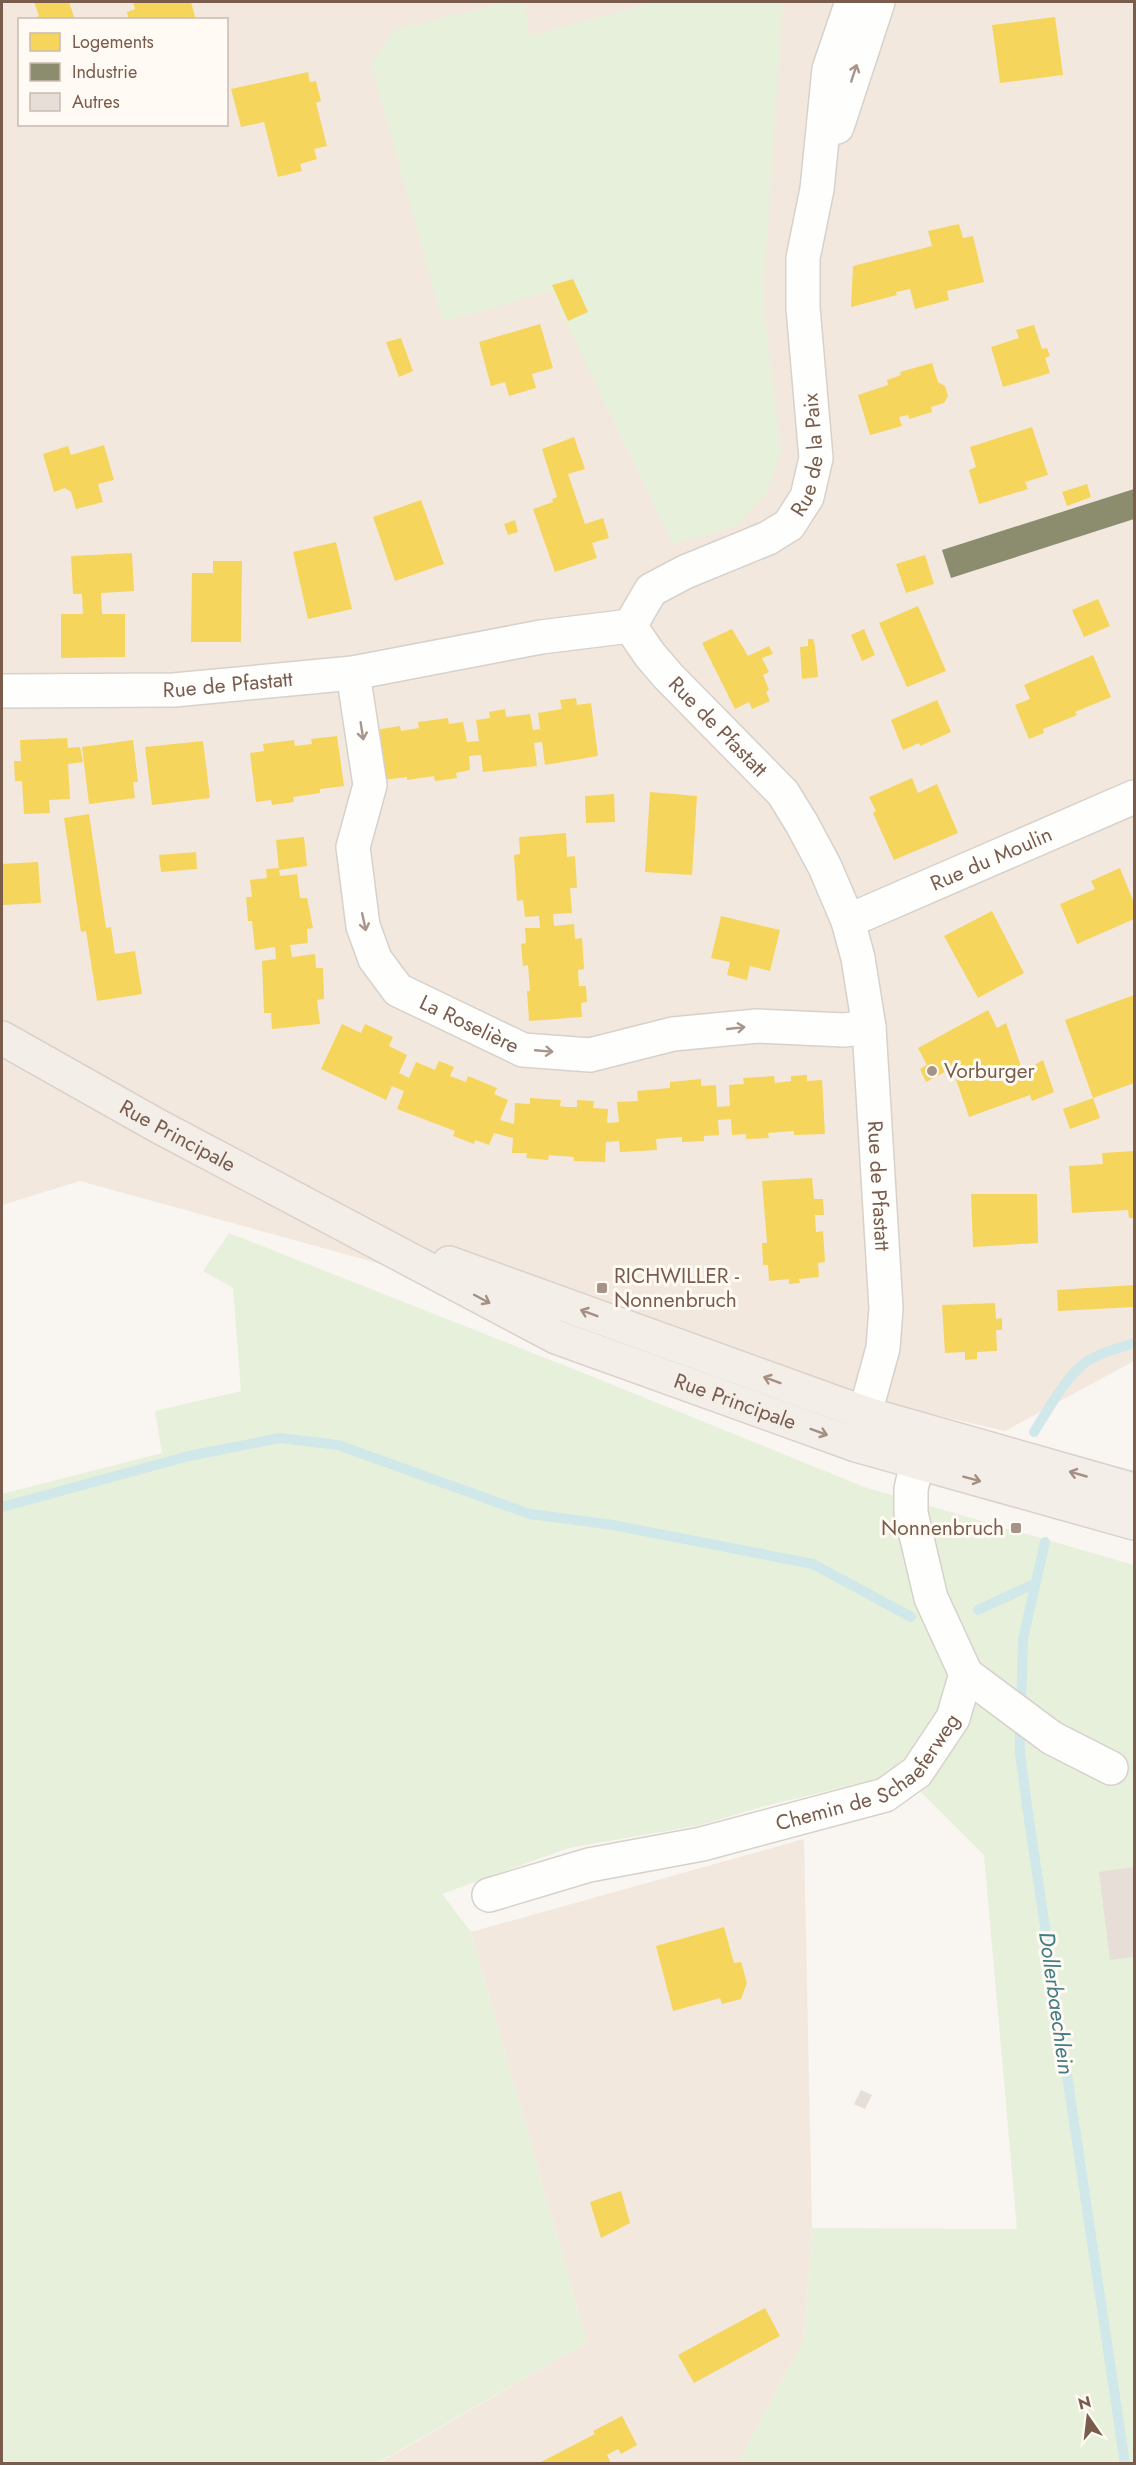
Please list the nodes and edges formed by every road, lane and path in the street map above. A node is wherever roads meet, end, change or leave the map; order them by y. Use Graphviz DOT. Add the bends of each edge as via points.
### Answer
graph roads {
  1 [pos="852,2"];
  2 [pos="878,2"];
  3 [pos="817,189"];
  4 [pos="630,626"];
  5 [pos="352,673"];
  6 [pos="2,691"];
  7 [pos="1134,797"];
  8 [pos="848,921"];
  9 [pos="869,1027"];
  10 [pos="2,1038"];
  11 [pos="356,1233"];
  12 [pos="867,1414"];
  13 [pos="925,1431"];
  14 [pos="856,1445"];
  15 [pos="916,1462"];
  16 [pos="1134,1490"];
  17 [pos="1134,1523"];
  18 [pos="966,1674"];
  19 [pos="1111,1768"];
  20 [pos="489,1895"];
  1 -- 3 [label="street, Rue de la Paix" via="829,69"];
  3 -- 2 [label="street, Rue de la Paix, one-way"];
  3 -- 4 [label="street, Rue de la Paix" via="803,258 802,309 816,458 807,497 789,525 768,538 651,590"];
  4 -- 5 [label="street, Rue de Pfastatt" via="541,637"];
  4 -- 8 [label="street, Rue de Pfastatt" via="668,676 783,794 825,867"];
  5 -- 6 [label="street, Rue de Pfastatt" via="174,690"];
  5 -- 9 [label="street, La Roselière, one-way" via="370,784 353,847 363,926 375,959 398,990 523,1050 590,1055 673,1034 709,1030 757,1026 844,1030"];
  7 -- 8 [label="street, Rue du Moulin"];
  8 -- 9 [label="street, Rue de Pfastatt"];
  9 -- 12 [label="street, Rue de Pfastatt" via="886,1308 883,1348"];
  10 -- 11 [label="main road, Rue Principale"];
  12 -- 11 [label="main road, Rue Principale, one-way" via="510,1284"];
  11 -- 14 [label="main road, Rue Principale, one-way" via="556,1337"];
  12 -- 13 [label="main road, Rue Principale"];
  12 -- 14 [label="street, Rue de Pfastatt"];
  13 -- 15 [label="street, Chemin de Schaeferweg"];
  16 -- 13 [label="main road, Rue Principale, one-way"];
  14 -- 15 [label="main road, Rue Principale"];
  15 -- 17 [label="main road, Rue Principale, one-way"];
  15 -- 18 [label="street, Chemin de Schaeferweg" via="911,1513 931,1598"];
  18 -- 19 [label="street" via="1052,1738"];
  18 -- 20 [label="street, Chemin de Schaeferweg" via="953,1718 917,1772 885,1795 702,1844 589,1865"];
}
